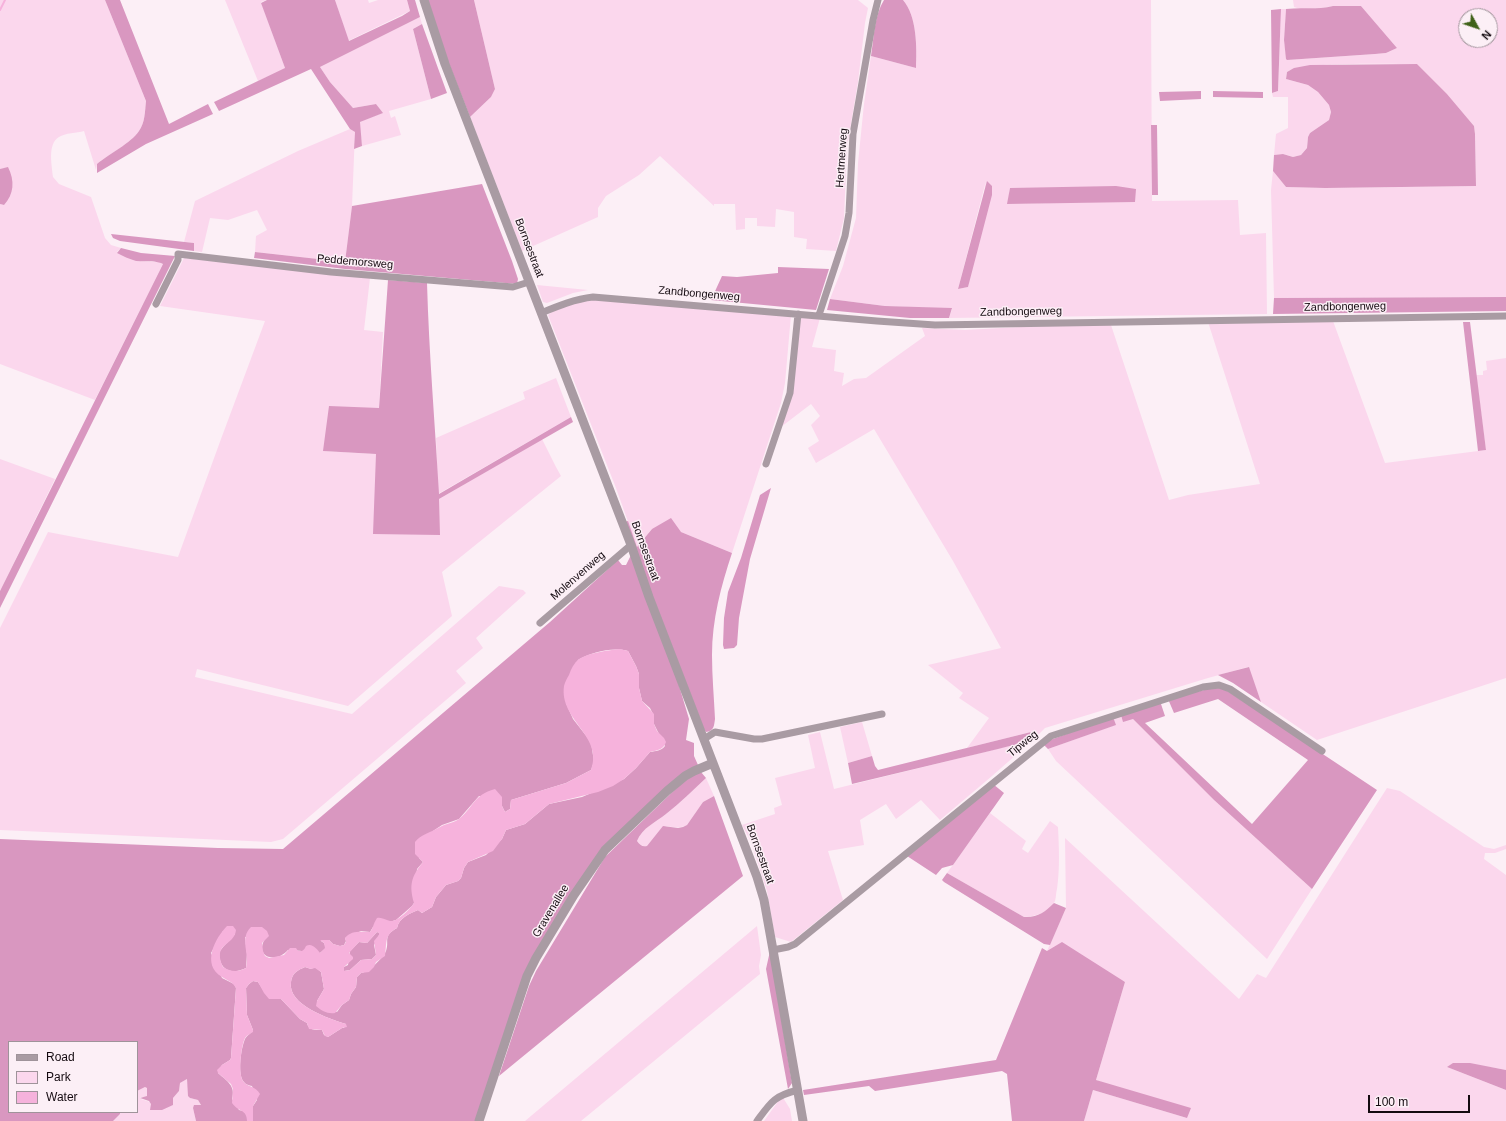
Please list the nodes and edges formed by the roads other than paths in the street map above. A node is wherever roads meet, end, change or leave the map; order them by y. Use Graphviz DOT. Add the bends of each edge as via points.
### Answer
graph roads {
  1 [pos="424,0"];
  2 [pos="878,0"];
  3 [pos="529,282"];
  4 [pos="156,304"];
  5 [pos="541,313"];
  6 [pos="798,314"];
  7 [pos="819,315"];
  8 [pos="1506,316"];
  9 [pos="766,464"];
  10 [pos="631,545"];
  11 [pos="540,623"];
  12 [pos="882,714"];
  13 [pos="704,739"];
  14 [pos="1322,751"];
  15 [pos="713,764"];
  16 [pos="773,950"];
  17 [pos="798,1090"];
  18 [pos="479,1121"];
  19 [pos="758,1121"];
  20 [pos="803,1121"];
  1 -- 3 [label="street, Bornsestraat" via="445,64"];
  2 -- 7 [label="street, Hertmerweg" via="853,134 849,213 845,236"];
  3 -- 4 [label="street, Peddemorsweg" via="513,287 331,272 178,254 178,260"];
  3 -- 5 [label="street, Bornsestraat"];
  5 -- 6 [label="street, Zandbongenweg" via="570,301 593,297"];
  5 -- 10 [label="street, Bornsestraat"];
  6 -- 7 [label="street, Zandbongenweg"];
  6 -- 9 [label="street" via="790,393"];
  7 -- 8 [label="street, Zandbongenweg" via="935,325"];
  10 -- 11 [label="street, Molenvenweg"];
  10 -- 13 [label="street, Bornsestraat"];
  12 -- 13 [label="street" via="762,739 715,732"];
  13 -- 15 [label="street, Bornsestraat"];
  14 -- 16 [label="street, Tipweg" via="1230,689 1219,685 1203,687 1051,736 795,944"];
  15 -- 16 [label="street, Bornsestraat" via="757,877"];
  15 -- 18 [label="street, Gravenallee" via="685,776 667,791 605,850 574,895 527,976"];
  16 -- 17 [label="street, Bornsestraat"];
  17 -- 19 [label="street" via="779,1096"];
  17 -- 20 [label="street, Bornsestraat"];
}
